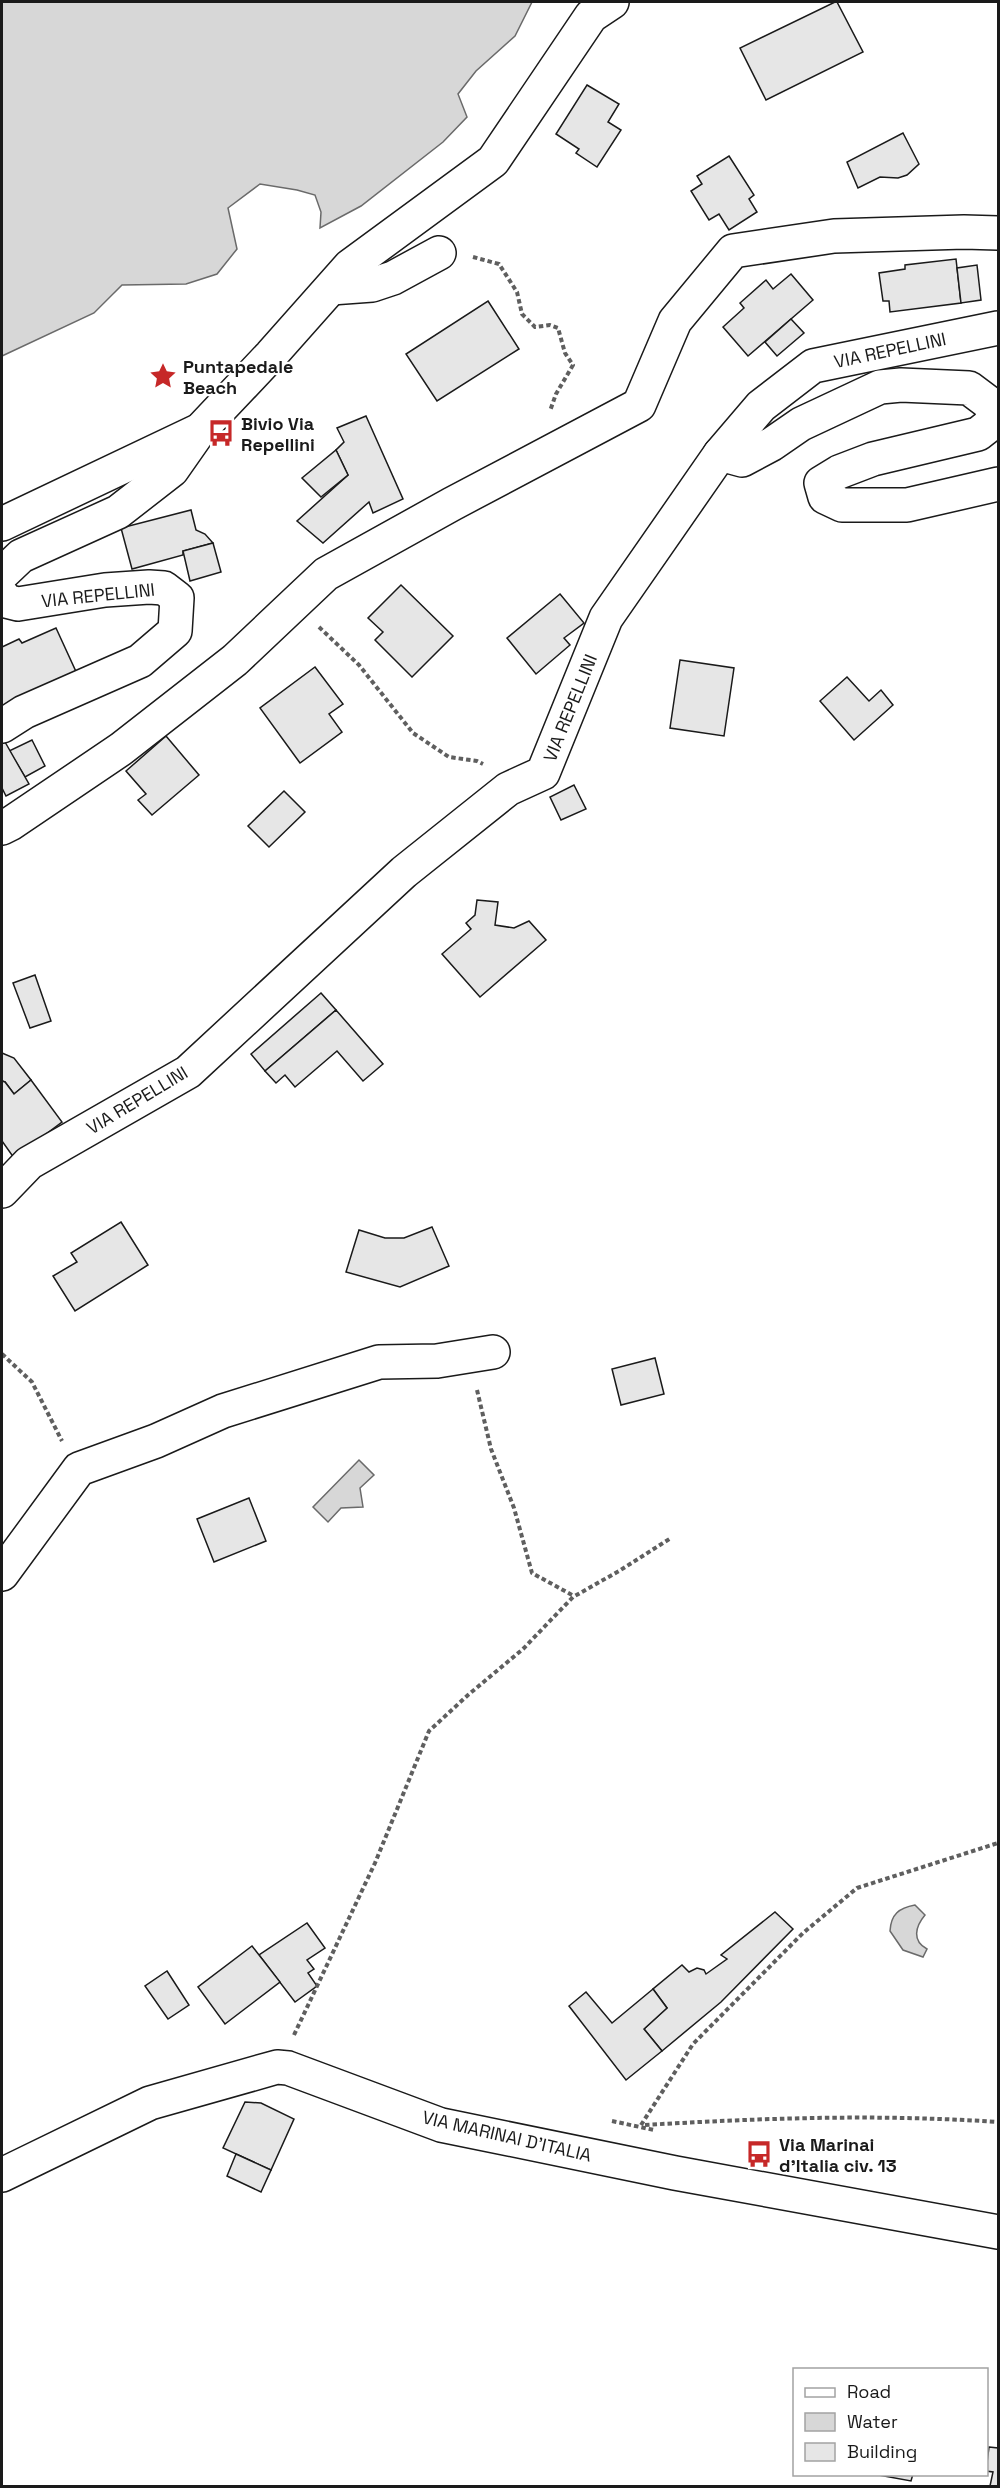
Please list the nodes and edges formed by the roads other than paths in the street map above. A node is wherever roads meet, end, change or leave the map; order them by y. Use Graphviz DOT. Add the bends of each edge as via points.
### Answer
graph roads {
  1 [pos="612,2"];
  2 [pos="999,233"];
  3 [pos="439,253"];
  4 [pos="331,288"];
  5 [pos="999,328"];
  6 [pos="200,430"];
  7 [pos="720,454"];
  8 [pos="999,484"];
  9 [pos="2,524"];
  10 [pos="2,574"];
  11 [pos="2,595"];
  12 [pos="2,726"];
  13 [pos="2,828"];
  14 [pos="2,1191"];
  15 [pos="481,1354"];
  16 [pos="2,1574"];
  17 [pos="2,2175"];
  18 [pos="999,2232"];
  1 -- 4 [label="street" via="591,16 493,161 350,266"];
  2 -- 13 [label="street" via="834,236 733,251 675,321 639,405 326,574 235,660 121,749"];
  3 -- 4 [label="street" via="393,279"];
  4 -- 6 [label="street"];
  5 -- 7 [label="street, VIA REPELLINI" via="813,366 761,406"];
  6 -- 9 [label="street"];
  6 -- 10 [label="street" via="172,470 118,512 21,556"];
  7 -- 8 [label="street" via="742,460 801,424 880,387 969,388 989,403 996,420 978,434 903,450 839,472 821,483 825,496 842,505 907,505"];
  7 -- 14 [label="street, VIA REPELLINI" via="606,618 543,773 508,789 405,872 188,1072 28,1163"];
  11 -- 12 [label="street, VIA REPELLINI" via="6,601 18,604 149,587 165,588 177,598 175,631 140,661 24,712"];
  15 -- 16 [label="street" via="437,1361 379,1362 223,1411 79,1469"];
  17 -- 18 [label="street, VIA MARINAI D'ITALIA" via="150,2103 277,2067 441,2125 675,2174"];
}
